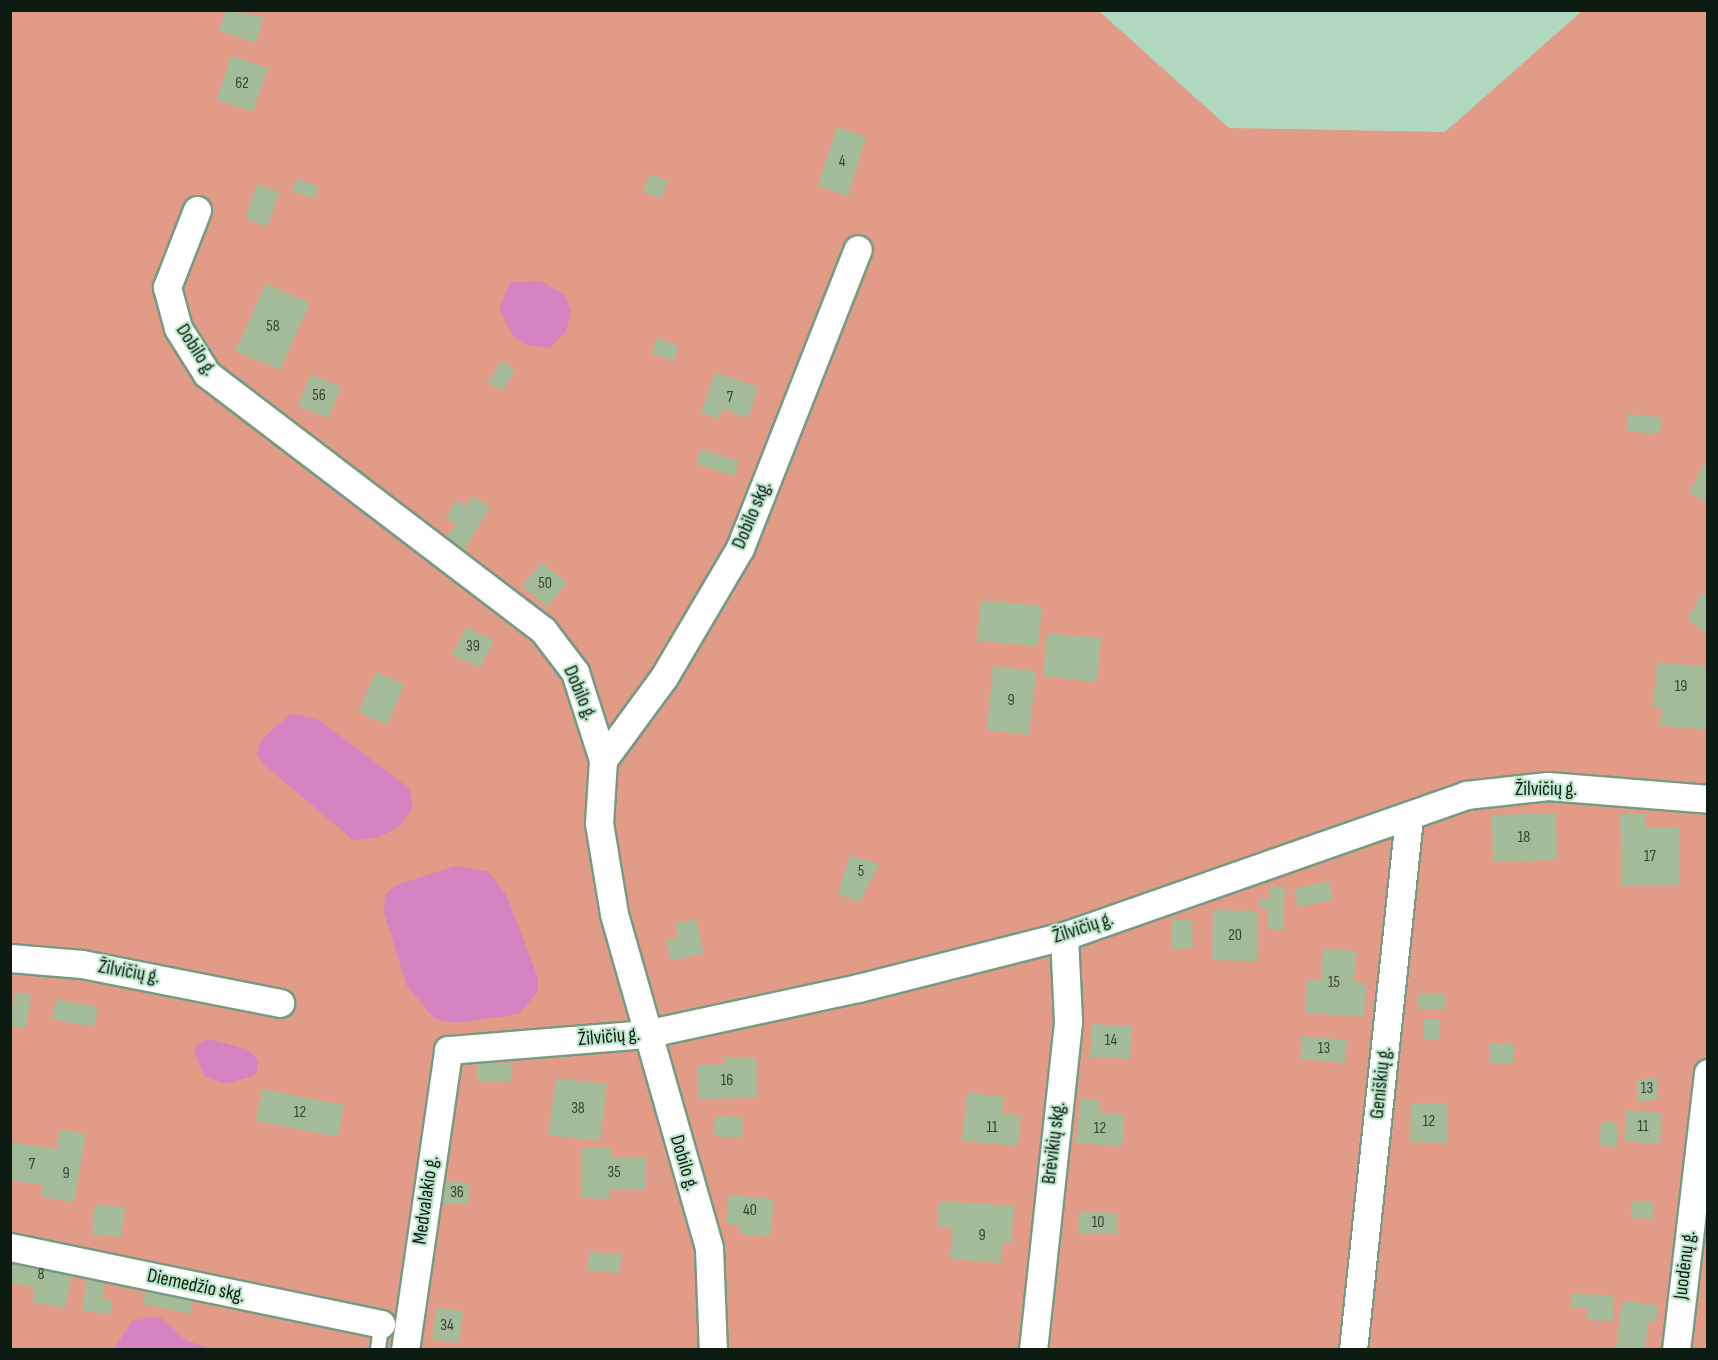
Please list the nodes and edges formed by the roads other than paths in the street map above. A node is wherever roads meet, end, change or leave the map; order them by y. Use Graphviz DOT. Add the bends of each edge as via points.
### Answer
graph roads {
  1 [pos="197,210"];
  2 [pos="858,249"];
  3 [pos="603,760"];
  4 [pos="1707,799"];
  5 [pos="1409,816"];
  6 [pos="1064,936"];
  7 [pos="10,958"];
  8 [pos="280,1003"];
  9 [pos="645,1034"];
  10 [pos="448,1050"];
  11 [pos="1707,1073"];
  12 [pos="10,1247"];
  13 [pos="379,1337"];
  14 [pos="405,1350"];
  15 [pos="713,1350"];
  16 [pos="1033,1350"];
  17 [pos="1353,1350"];
  18 [pos="1676,1350"];
  1 -- 3 [label="street, Dobilo g." via="167,287 178,328 207,374 543,630 575,672"];
  2 -- 3 [label="street, Dobilo skg." via="740,548 664,677"];
  3 -- 9 [label="street, Dobilo g." via="598,823 614,915"];
  4 -- 5 [label="street, Žilvičių g." via="1506,788"];
  5 -- 6 [label="street, Žilvičių g."];
  5 -- 17 [label="street, Geniškių g."];
  6 -- 9 [label="street, Žilvičių g."];
  6 -- 16 [label="street, Brėvikių skg." via="1068,1021"];
  7 -- 8 [label="street, Žilvičių g." via="82,964"];
  9 -- 10 [label="street, Žilvičių g."];
  9 -- 15 [label="street, Dobilo g." via="710,1248"];
  10 -- 14 [label="street, Medvalakio g."];
  11 -- 18 [label="street, Juodėnų g."];
  12 -- 13 [label="street, Diemedžio skg."];
}
